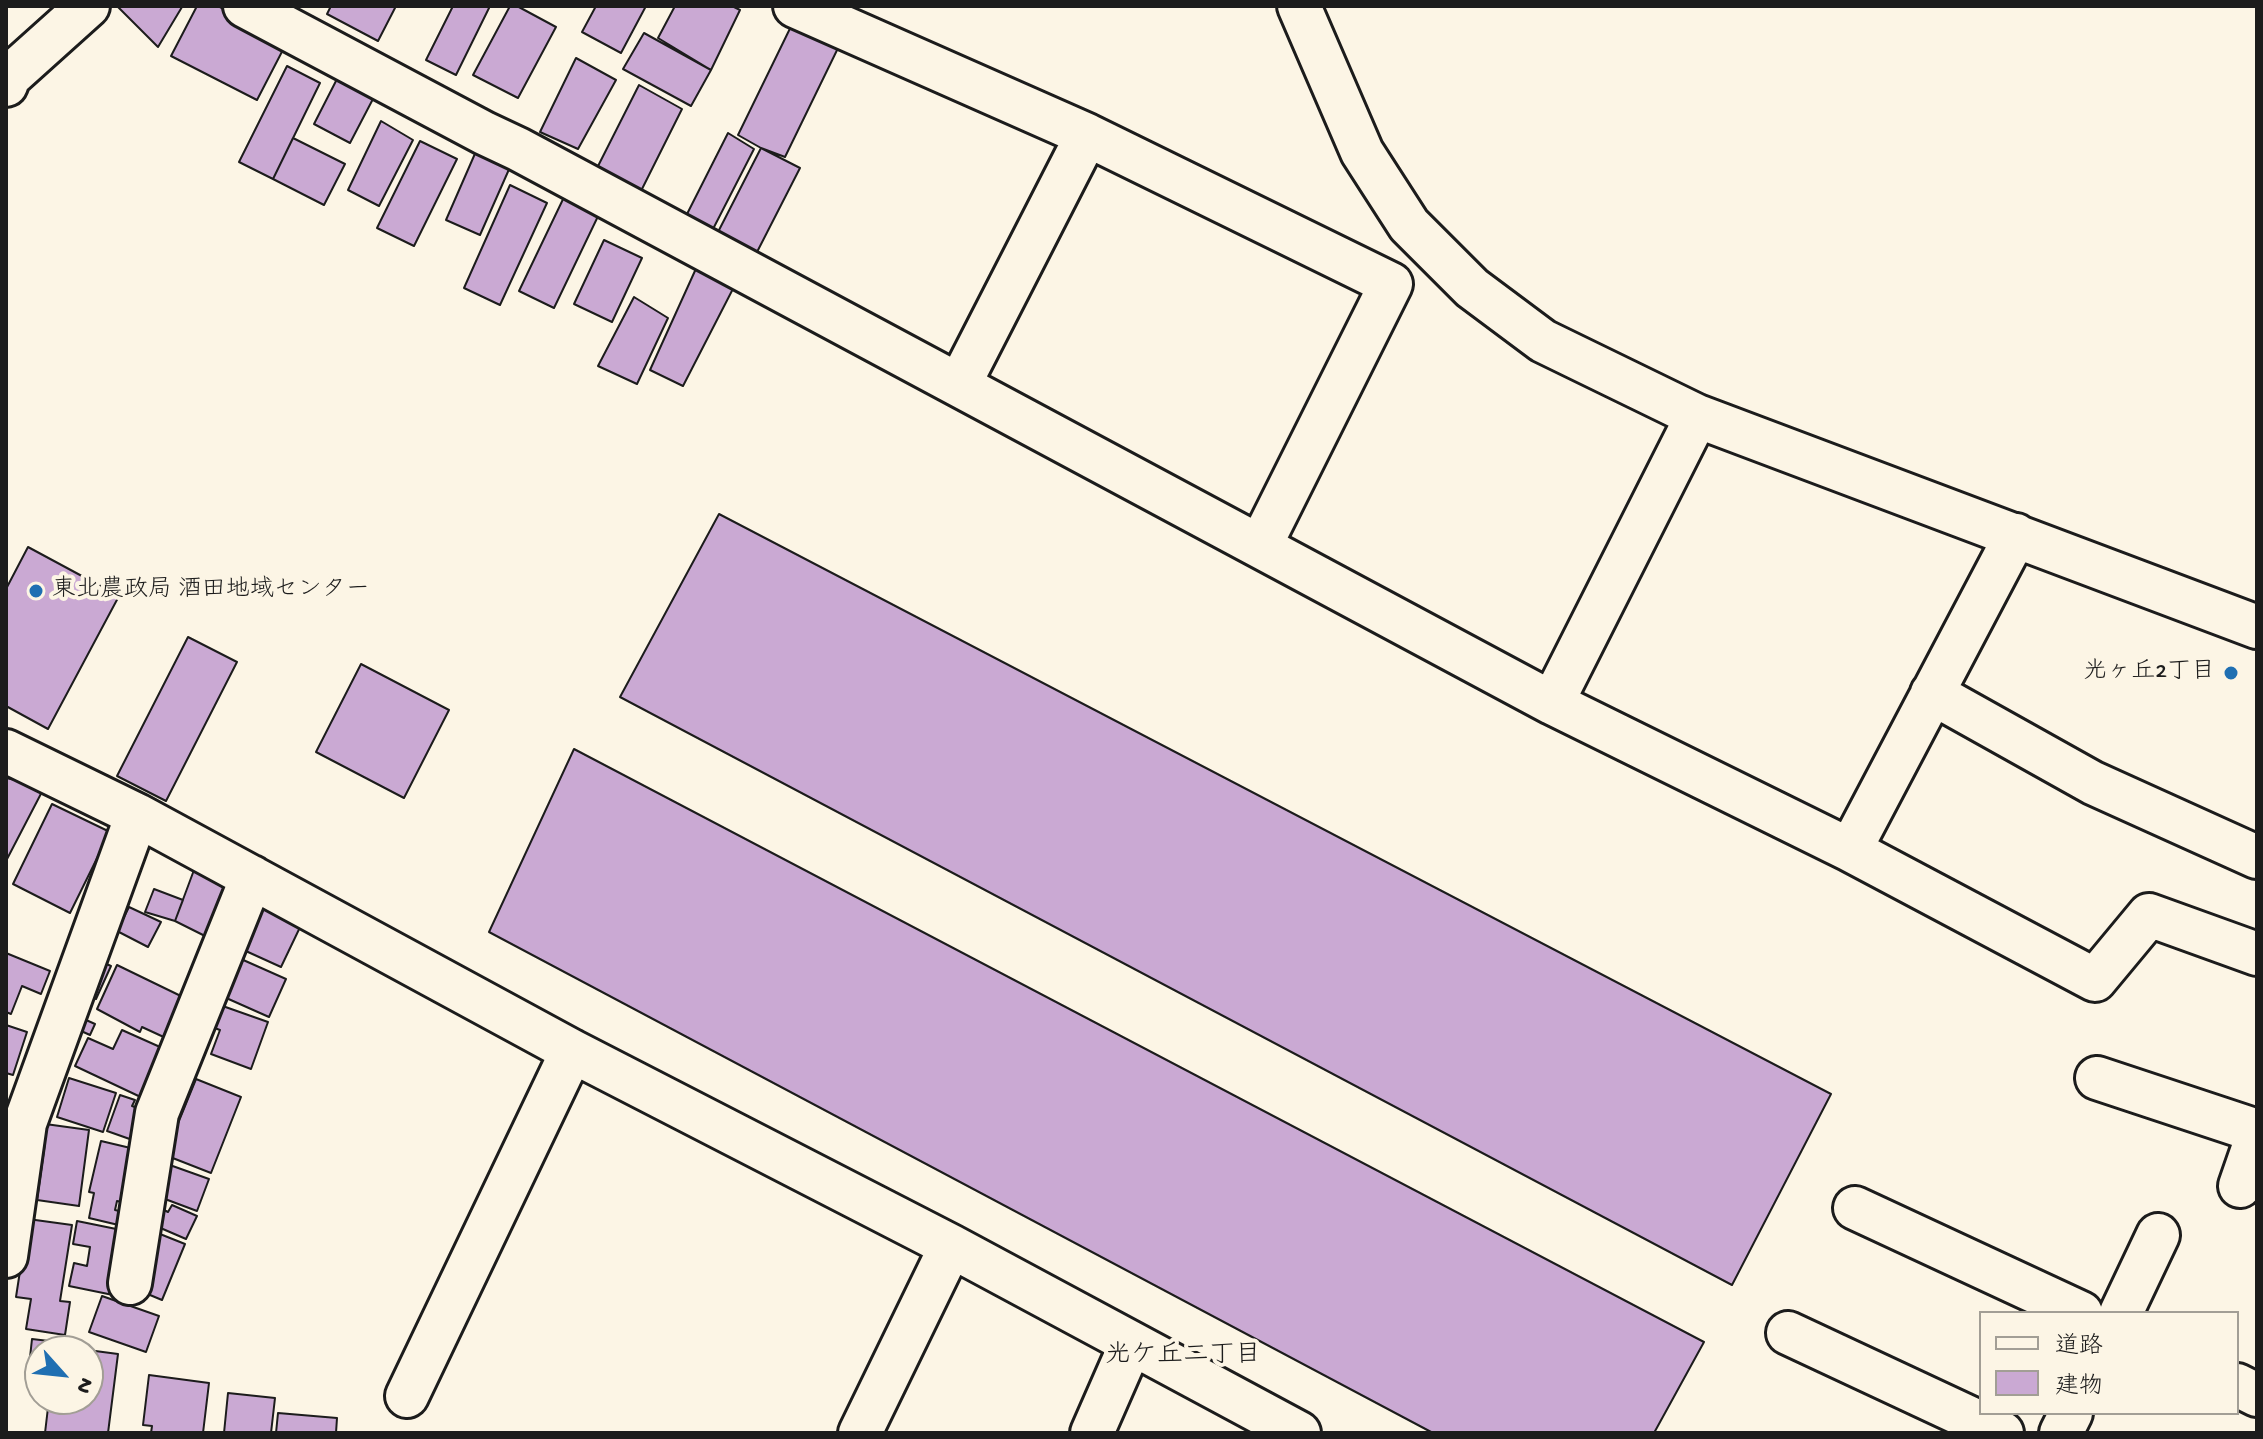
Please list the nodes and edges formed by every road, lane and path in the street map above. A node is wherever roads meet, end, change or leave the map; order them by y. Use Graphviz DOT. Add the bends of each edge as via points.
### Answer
graph roads {
  1 [pos="88,6"];
  2 [pos="245,6"];
  3 [pos="795,6"];
  4 [pos="1299,6"];
  5 [pos="6,85"];
  6 [pos="1087,135"];
  7 [pos="959,385"];
  8 [pos="1697,416"];
  9 [pos="2016,535"];
  10 [pos="1260,546"];
  11 [pos="2257,627"];
  12 [pos="1932,693"];
  13 [pos="1552,703"];
  14 [pos="6,751"];
  15 [pos="137,815"];
  16 [pos="1850,850"];
  17 [pos="2257,857"];
  18 [pos="252,877"];
  19 [pos="2257,954"];
  20 [pos="572,1051"];
  21 [pos="2097,1078"];
  22 [pos="2257,1134"];
  23 [pos="2240,1186"];
  24 [pos="1855,1208"];
  25 [pos="2158,1235"];
  26 [pos="951,1246"];
  27 [pos="6,1256"];
  28 [pos="130,1283"];
  29 [pos="2077,1311"];
  30 [pos="2122,1311"];
  31 [pos="1788,1333"];
  32 [pos="1131,1344"];
  33 [pos="2239,1386"];
  34 [pos="2257,1395"];
  35 [pos="407,1396"];
  36 [pos="2070,1415"];
  37 [pos="860,1433"];
  38 [pos="1092,1433"];
  39 [pos="1299,1433"];
  40 [pos="2002,1433"];
  41 [pos="2061,1433"];
  1 -- 5 [label="street"];
  2 -- 7 [label="street"];
  3 -- 6 [label="street"];
  4 -- 8 [label="street" via="1362,152 1409,225 1472,288 1543,341"];
  6 -- 7 [label="street"];
  6 -- 10 [label="street" via="1391,284"];
  7 -- 10 [label="street"];
  8 -- 9 [label="street"];
  8 -- 13 [label="street"];
  9 -- 11 [label="street"];
  9 -- 12 [label="street"];
  10 -- 13 [label="street"];
  12 -- 16 [label="street"];
  12 -- 17 [label="street" via="2093,783"];
  13 -- 16 [label="street"];
  14 -- 15 [label="street"];
  15 -- 18 [label="street"];
  15 -- 27 [label="street" via="25,1123"];
  16 -- 19 [label="street" via="2095,980 2149,915"];
  18 -- 20 [label="street"];
  18 -- 28 [label="street" via="157,1113"];
  20 -- 26 [label="street"];
  20 -- 35 [label="street"];
  21 -- 22 [label="street"];
  22 -- 23 [label="street"];
  24 -- 29 [label="street"];
  25 -- 30 [label="street"];
  26 -- 32 [label="street"];
  26 -- 37 [label="street"];
  31 -- 40 [label="street"];
  32 -- 38 [label="street"];
  32 -- 39 [label="street"];
  33 -- 34 [label="street"];
  36 -- 41 [label="street"];
}
